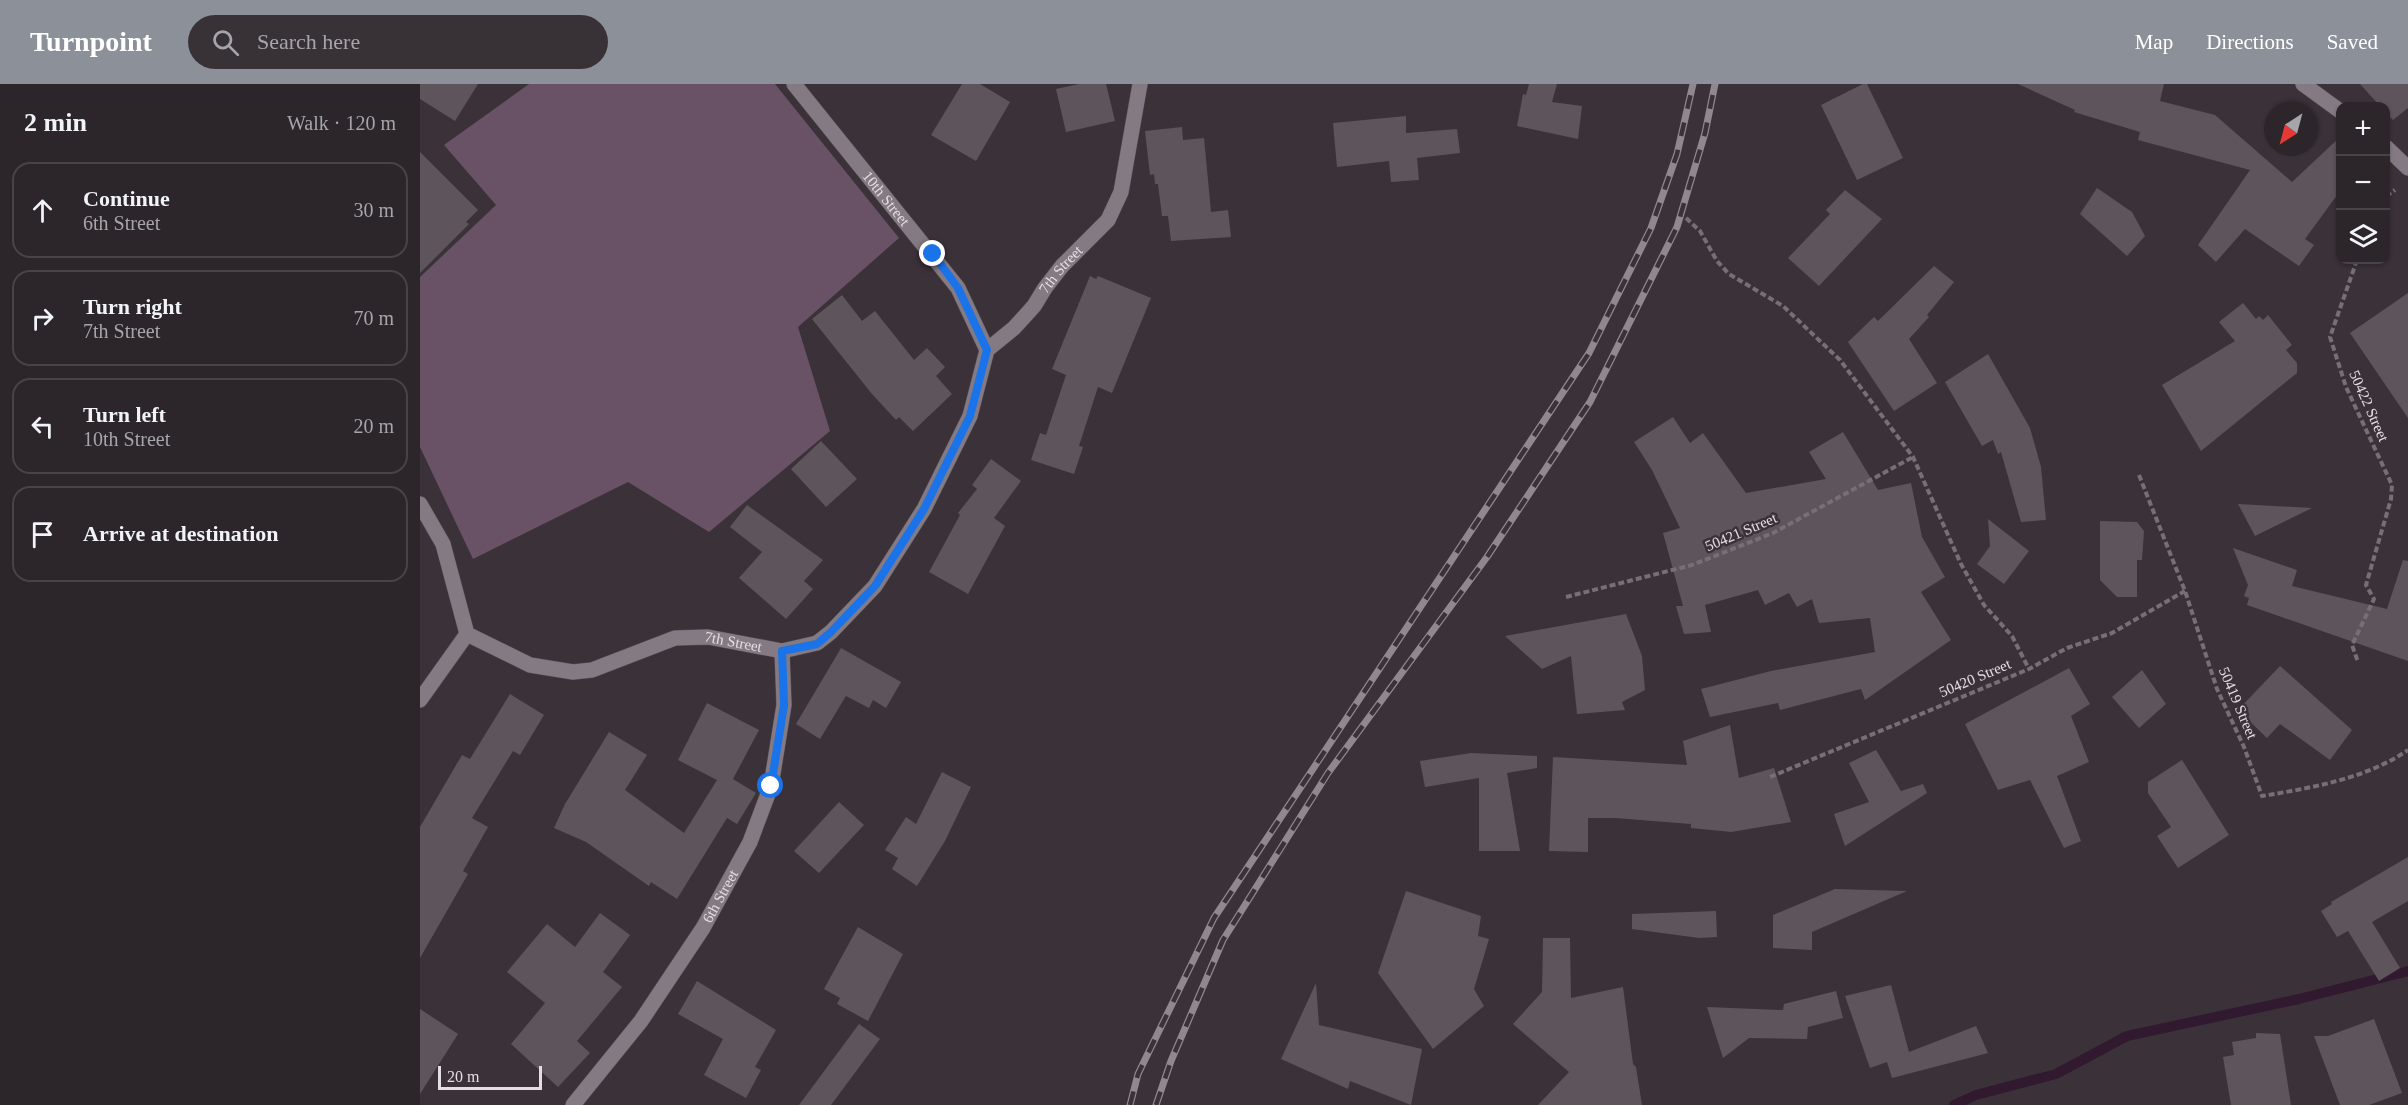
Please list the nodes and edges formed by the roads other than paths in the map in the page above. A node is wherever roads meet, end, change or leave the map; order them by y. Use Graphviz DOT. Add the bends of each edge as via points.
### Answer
graph roads {
  1 [pos="794,84"];
  2 [pos="1140,84"];
  3 [pos="2303,84"];
  4 [pos="2336,108"];
  5 [pos="2390,152"];
  6 [pos="2408,168"];
  7 [pos="987,350"];
  8 [pos="420,504"];
  9 [pos="467,634"];
  10 [pos="782,651"];
  11 [pos="420,700"];
  12 [pos="573,1105"];
  1 -- 7 [label="street, 10th Street" via="958,288"];
  2 -- 7 [label="street, 7th Street" via="1121,192 1108,220 1062,266 1014,328"];
  3 -- 4 [label="street"];
  5 -- 6 [label="street"];
  7 -- 10 [label="street, 7th Street" via="970,416 924,509 875,586 817,644"];
  8 -- 9 [label="street" via="443,544"];
  9 -- 10 [label="street, 7th Street" via="530,665 573,672 592,670 675,638 708,637"];
  9 -- 11 [label="street"];
  10 -- 12 [label="street, 6th Street" via="784,705 771,786 750,842 703,928 640,1021"];
}
